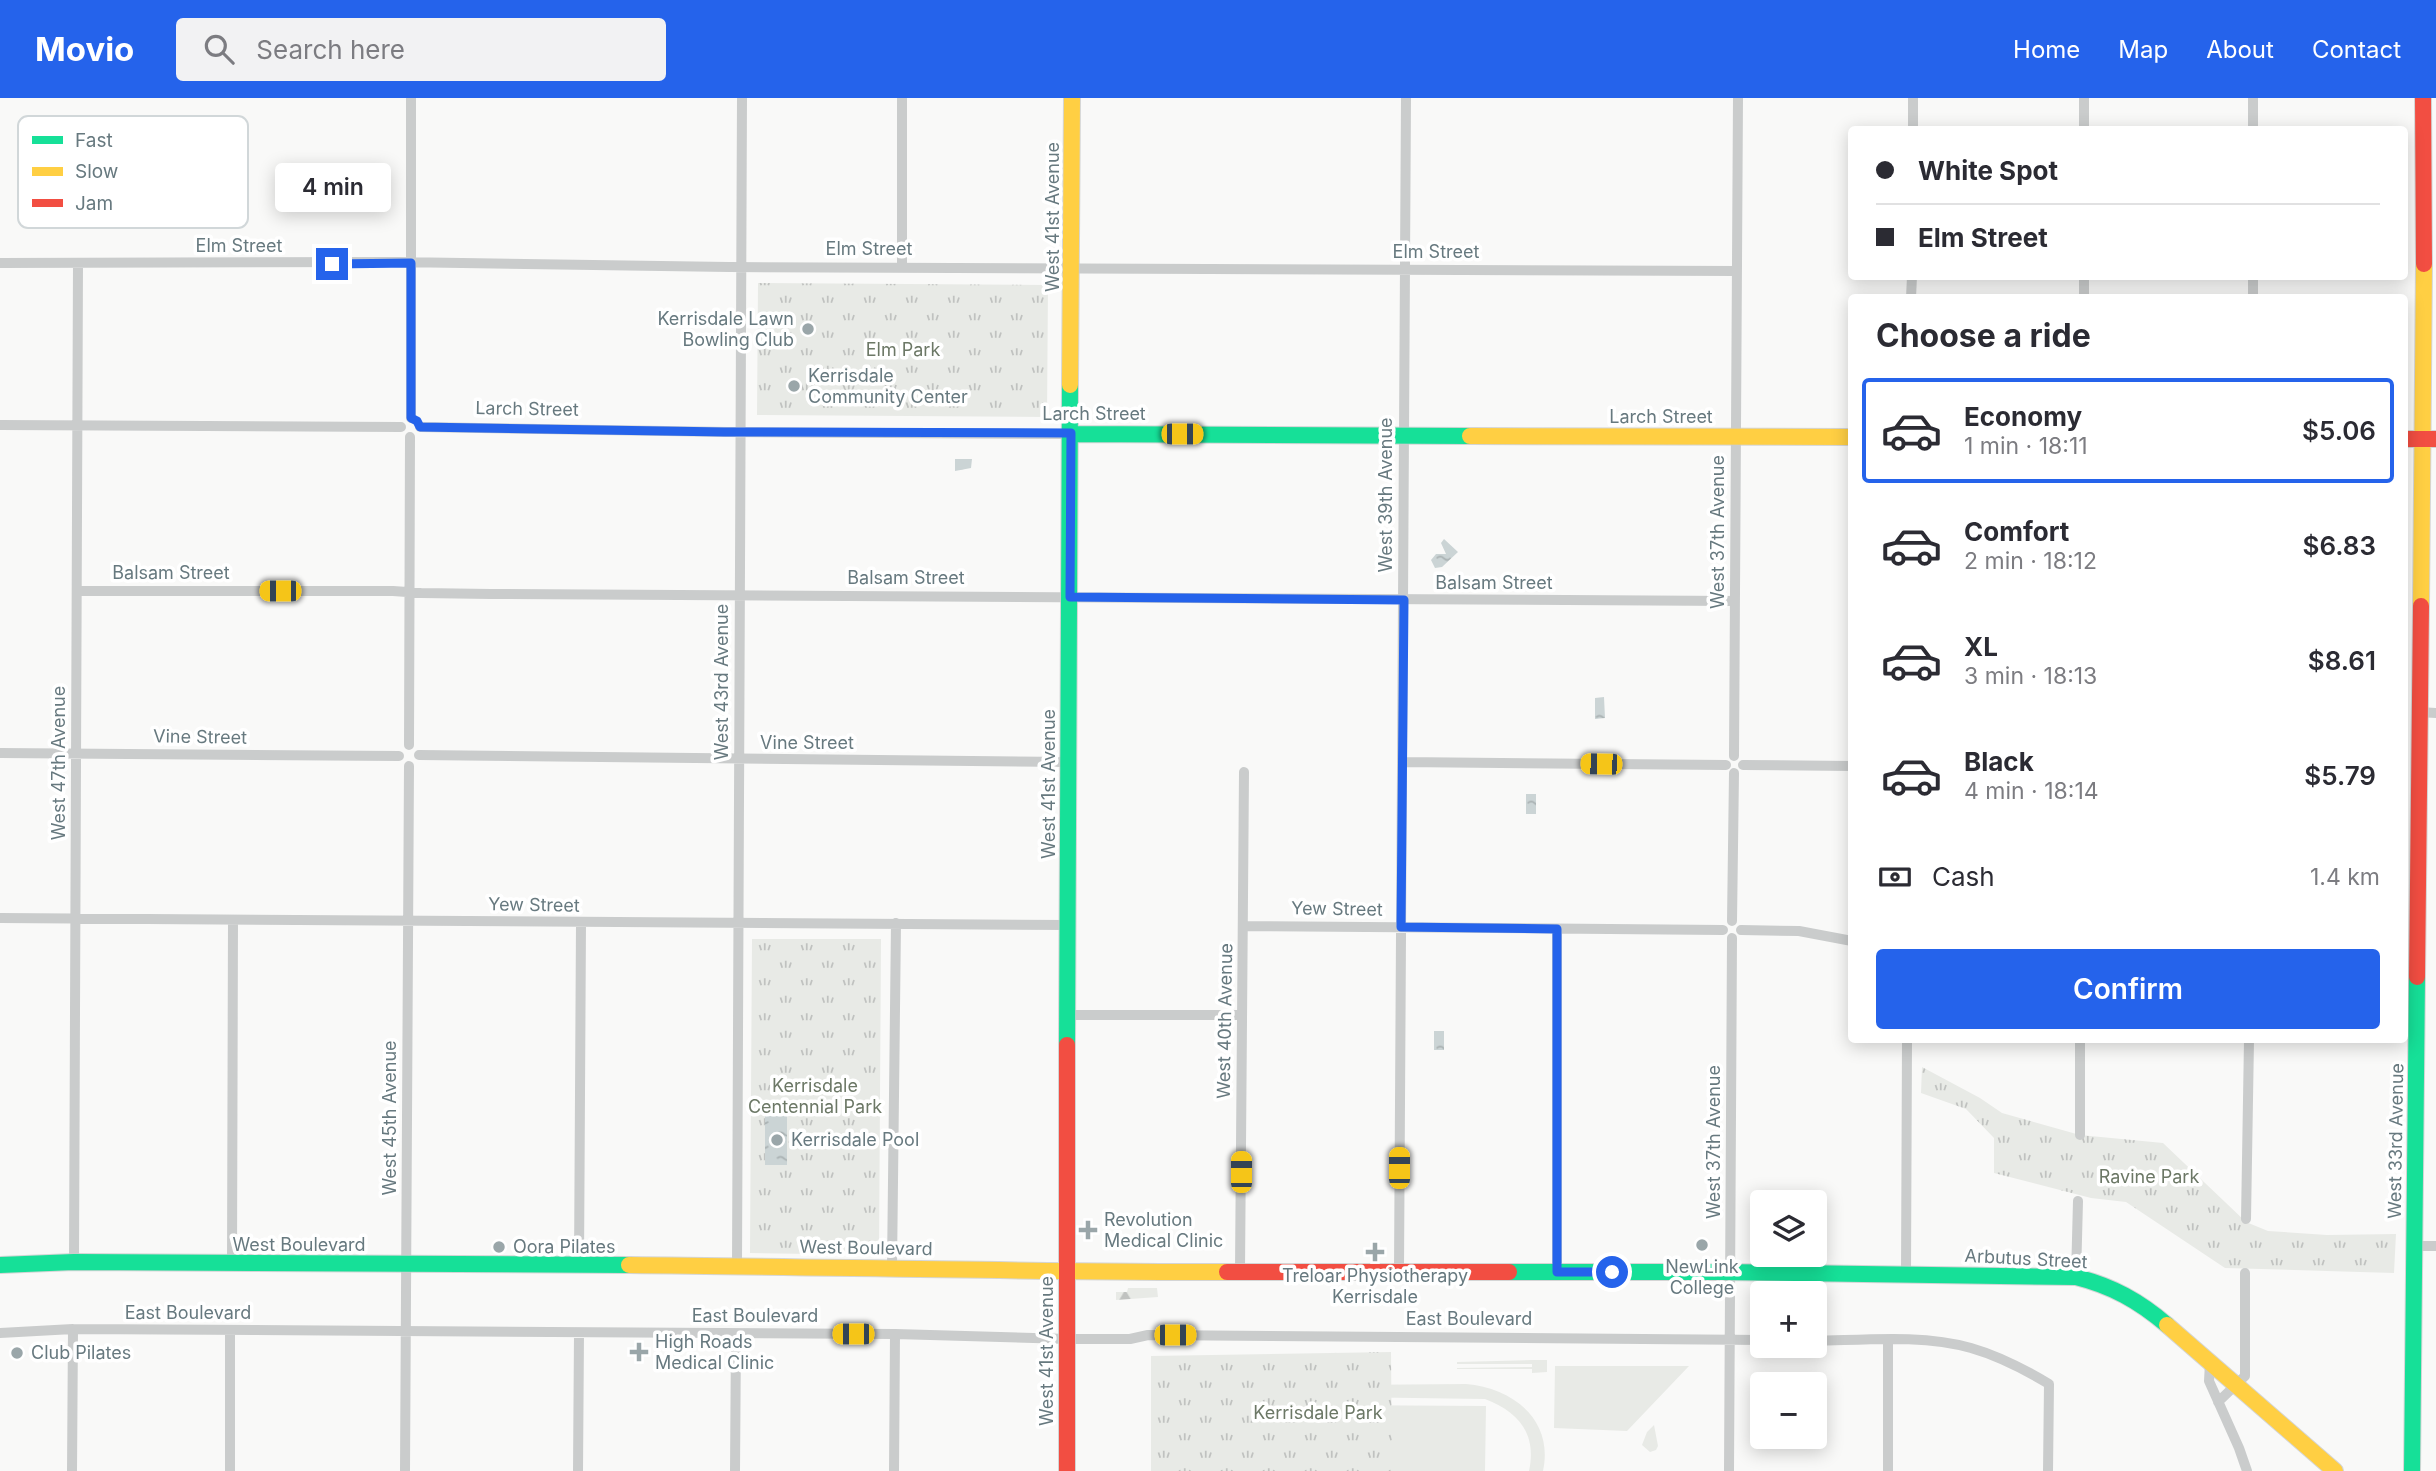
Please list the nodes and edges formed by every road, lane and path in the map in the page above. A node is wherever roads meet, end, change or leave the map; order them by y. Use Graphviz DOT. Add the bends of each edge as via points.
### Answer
graph roads {
  1 [pos="411,98"];
  2 [pos="742,98"];
  3 [pos="902,98"];
  4 [pos="1072,98"];
  5 [pos="1406,98"];
  6 [pos="1738,98"];
  7 [pos="1913,98"];
  8 [pos="2084,98"];
  9 [pos="2253,98"];
  10 [pos="2423,98"];
  11 [pos="1913,126"];
  12 [pos="2084,126"];
  13 [pos="2253,126"];
  14 [pos="2430,253"];
  15 [pos="0,263"];
  16 [pos="411,263"];
  17 [pos="78,264"];
  18 [pos="902,266"];
  19 [pos="742,267"];
  20 [pos="1072,267"];
  21 [pos="1404,269"];
  22 [pos="1737,271"];
  23 [pos="411,418"];
  24 [pos="0,425"];
  25 [pos="78,425"];
  26 [pos="401,427"];
  27 [pos="420,427"];
  28 [pos="742,432"];
  29 [pos="1071,433"];
  30 [pos="1404,435"];
  31 [pos="411,436"];
  32 [pos="1736,436"];
  33 [pos="1848,437"];
  34 [pos="2408,439"];
  35 [pos="2429,439"];
  36 [pos="77,591"];
  37 [pos="409,592"];
  38 [pos="740,595"];
  39 [pos="1070,597"];
  40 [pos="1404,600"];
  41 [pos="1735,601"];
  42 [pos="2428,712"];
  43 [pos="409,745"];
  44 [pos="0,753"];
  45 [pos="77,754"];
  46 [pos="419,755"];
  47 [pos="399,756"];
  48 [pos="1734,756"];
  49 [pos="739,760"];
  50 [pos="1068,762"];
  51 [pos="1402,762"];
  52 [pos="1726,765"];
  53 [pos="1743,765"];
  54 [pos="410,766"];
  55 [pos="1848,766"];
  56 [pos="2412,771"];
  57 [pos="1244,772"];
  58 [pos="1734,773"];
  59 [pos="0,918"];
  60 [pos="75,918"];
  61 [pos="233,920"];
  62 [pos="408,920"];
  63 [pos="581,923"];
  64 [pos="738,923"];
  65 [pos="896,923"];
  66 [pos="1068,925"];
  67 [pos="1244,926"];
  68 [pos="1401,927"];
  69 [pos="1557,929"];
  70 [pos="1732,933"];
  71 [pos="1848,940"];
  72 [pos="1068,1015"];
  73 [pos="1242,1015"];
  74 [pos="2410,1029"];
  75 [pos="1907,1043"];
  76 [pos="2080,1043"];
  77 [pos="2249,1043"];
  78 [pos="2080,1135"];
  79 [pos="2078,1201"];
  80 [pos="2246,1219"];
  81 [pos="2414,1246"];
  82 [pos="2436,1246"];
  83 [pos="74,1262"];
  84 [pos="232,1264"];
  85 [pos="406,1264"];
  86 [pos="0,1265"];
  87 [pos="579,1265"];
  88 [pos="737,1266"];
  89 [pos="892,1267"];
  90 [pos="1240,1270"];
  91 [pos="1399,1270"];
  92 [pos="1067,1272"];
  93 [pos="1557,1272"];
  94 [pos="1731,1272"];
  95 [pos="2245,1273"];
  96 [pos="1906,1275"];
  97 [pos="2076,1278"];
  98 [pos="73,1329"];
  99 [pos="230,1331"];
  100 [pos="406,1331"];
  101 [pos="0,1333"];
  102 [pos="579,1333"];
  103 [pos="736,1334"];
  104 [pos="895,1334"];
  105 [pos="1068,1339"];
  106 [pos="1730,1340"];
  107 [pos="1750,1340"];
  108 [pos="1888,1340"];
  109 [pos="1827,1341"];
  110 [pos="2210,1363"];
  111 [pos="2236,1385"];
  112 [pos="2218,1402"];
  113 [pos="72,1471"];
  114 [pos="230,1471"];
  115 [pos="405,1471"];
  116 [pos="578,1471"];
  117 [pos="735,1471"];
  118 [pos="894,1471"];
  119 [pos="1067,1471"];
  120 [pos="1729,1471"];
  121 [pos="1888,1471"];
  122 [pos="2048,1471"];
  123 [pos="2247,1471"];
  124 [pos="2335,1471"];
  125 [pos="2412,1471"];
  1 -- 16 [label="street"];
  2 -- 19 [label="street, West 43rd Avenue"];
  3 -- 18 [label="street"];
  4 -- 20 [label="street, West 41st Avenue"];
  5 -- 21 [label="street, West 39th Avenue"];
  6 -- 22 [label="street, West 37th Avenue"];
  7 -- 11 [label="street"];
  8 -- 12 [label="street"];
  9 -- 13 [label="street"];
  10 -- 14 [label="street, West 33rd Avenue"];
  14 -- 35 [label="street, West 33rd Avenue"];
  15 -- 17 [label="street, Elm Street"];
  16 -- 17 [label="street, Elm Street"];
  16 -- 19 [label="street, Elm Street"];
  16 -- 23 [label="street"];
  17 -- 25 [label="street, West 47th Avenue"];
  18 -- 19 [label="street, Elm Street"];
  18 -- 20 [label="street, Elm Street"];
  19 -- 28 [label="street, West 43rd Avenue"];
  20 -- 21 [label="street, Elm Street"];
  20 -- 29 [label="street, West 41st Avenue"];
  21 -- 22 [label="street, Elm Street"];
  21 -- 30 [label="street, West 39th Avenue"];
  22 -- 32 [label="street, West 37th Avenue"];
  23 -- 26 [label="street"];
  23 -- 27 [label="street"];
  24 -- 25 [label="street"];
  25 -- 26 [label="street"];
  25 -- 36 [label="street, West 47th Avenue"];
  26 -- 31 [label="street"];
  27 -- 28 [label="street, Larch Street"];
  27 -- 31 [label="street"];
  28 -- 29 [label="street, Larch Street"];
  28 -- 38 [label="street, West 43rd Avenue"];
  29 -- 30 [label="street, Larch Street"];
  29 -- 39 [label="street, West 41st Avenue"];
  30 -- 32 [label="street, Larch Street"];
  30 -- 40 [label="street, West 39th Avenue"];
  31 -- 37 [label="street"];
  32 -- 33 [label="street, Larch Street"];
  32 -- 41 [label="street, West 37th Avenue"];
  34 -- 35 [label="street"];
  35 -- 42 [label="street, West 33rd Avenue"];
  36 -- 37 [label="street, Balsam Street"];
  36 -- 45 [label="street, West 47th Avenue"];
  37 -- 38 [label="street, Balsam Street"];
  37 -- 43 [label="street"];
  38 -- 39 [label="street, Balsam Street"];
  38 -- 49 [label="street, West 43rd Avenue"];
  39 -- 40 [label="street, Balsam Street"];
  39 -- 50 [label="street, West 41st Avenue"];
  40 -- 41 [label="street, Balsam Street"];
  40 -- 51 [label="street, West 39th Avenue"];
  41 -- 48 [label="street, West 37th Avenue"];
  42 -- 56 [label="street, West 33rd Avenue"];
  43 -- 46 [label="street"];
  43 -- 47 [label="street"];
  44 -- 45 [label="street, Vine Street"];
  45 -- 47 [label="street, Vine Street"];
  45 -- 60 [label="street, West 47th Avenue"];
  46 -- 49 [label="street, Vine Street"];
  46 -- 54 [label="street" via="417,763"];
  47 -- 54 [label="street"];
  48 -- 52 [label="street"];
  48 -- 53 [label="street"];
  49 -- 50 [label="street, Vine Street"];
  49 -- 64 [label="street, West 43rd Avenue"];
  50 -- 66 [label="street, West 41st Avenue"];
  51 -- 52 [label="street"];
  51 -- 68 [label="street, West 39th Avenue"];
  52 -- 58 [label="street"];
  53 -- 55 [label="street"];
  53 -- 58 [label="street"];
  54 -- 62 [label="street, West 45th Avenue"];
  56 -- 74 [label="street, West 33rd Avenue"];
  57 -- 67 [label="street, West 40th Avenue"];
  58 -- 70 [label="street" via="1732,921 1738,923"];
  59 -- 60 [label="street, Yew Street"];
  60 -- 61 [label="street, Yew Street"];
  60 -- 83 [label="street, West 47th Avenue"];
  61 -- 62 [label="street, Yew Street"];
  61 -- 84 [label="street"];
  62 -- 63 [label="street, Yew Street"];
  62 -- 85 [label="street, West 45th Avenue"];
  63 -- 64 [label="street, Yew Street"];
  63 -- 87 [label="street"];
  64 -- 65 [label="street, Yew Street"];
  64 -- 88 [label="street, West 43rd Avenue"];
  65 -- 66 [label="street, Yew Street"];
  65 -- 89 [label="street"];
  66 -- 72 [label="street, West 41st Avenue"];
  67 -- 68 [label="street, Yew Street"];
  67 -- 73 [label="street, West 40th Avenue"];
  68 -- 69 [label="street, Yew Street"];
  68 -- 91 [label="street, West 39th Avenue"];
  69 -- 70 [label="street, Yew Street"];
  69 -- 93 [label="street"];
  70 -- 71 [label="street, Yew Street" via="1799,931"];
  70 -- 94 [label="street, West 37th Avenue"];
  72 -- 73 [label="street"];
  72 -- 92 [label="street, West 41st Avenue"];
  73 -- 90 [label="street, West 40th Avenue"];
  74 -- 81 [label="street, West 33rd Avenue"];
  75 -- 96 [label="street"];
  76 -- 78 [label="street"];
  77 -- 80 [label="street"];
  79 -- 97 [label="street"];
  81 -- 82 [label="street"];
  81 -- 125 [label="street, West 33rd Avenue"];
  83 -- 84 [label="street, West Boulevard"];
  83 -- 86 [label="street, West Boulevard"];
  84 -- 85 [label="street, West Boulevard"];
  85 -- 87 [label="street, West Boulevard"];
  85 -- 100 [label="street, West 45th Avenue"];
  87 -- 88 [label="street, West Boulevard"];
  88 -- 89 [label="street, West Boulevard"];
  89 -- 92 [label="street, West Boulevard"];
  90 -- 91 [label="street, West Boulevard"];
  90 -- 92 [label="street, West Boulevard"];
  91 -- 93 [label="street, West Boulevard"];
  92 -- 105 [label="street, West 41st Avenue"];
  93 -- 94 [label="street, West Boulevard"];
  94 -- 96 [label="street, Arbutus Street"];
  94 -- 106 [label="street, West 37th Avenue"];
  95 -- 111 [label="street" via="2245,1376"];
  96 -- 97 [label="street, Arbutus Street"];
  97 -- 110 [label="street, Arbutus Street" via="2129,1295"];
  98 -- 99 [label="street, East Boulevard"];
  98 -- 101 [label="street, East Boulevard"];
  98 -- 113 [label="street"];
  99 -- 100 [label="street, East Boulevard"];
  99 -- 114 [label="street"];
  100 -- 102 [label="street, East Boulevard"];
  100 -- 115 [label="street, West 45th Avenue"];
  102 -- 103 [label="street, East Boulevard"];
  102 -- 116 [label="street"];
  103 -- 104 [label="street, East Boulevard"];
  103 -- 117 [label="street"];
  104 -- 105 [label="street, East Boulevard"];
  104 -- 118 [label="street"];
  105 -- 106 [label="street, East Boulevard" via="1148,1335"];
  105 -- 119 [label="street, West 41st Avenue"];
  106 -- 107 [label="street, East Boulevard"];
  106 -- 120 [label="street, West 37th Avenue"];
  108 -- 109 [label="street"];
  108 -- 121 [label="street"];
  108 -- 122 [label="street" via="1969,1347 2016,1364 2049,1384"];
  110 -- 111 [label="street, Arbutus Street"];
  110 -- 112 [label="street" via="2209,1381"];
  111 -- 112 [label="street"];
  111 -- 124 [label="street, Arbutus Street"];
  112 -- 123 [label="street"];
}
